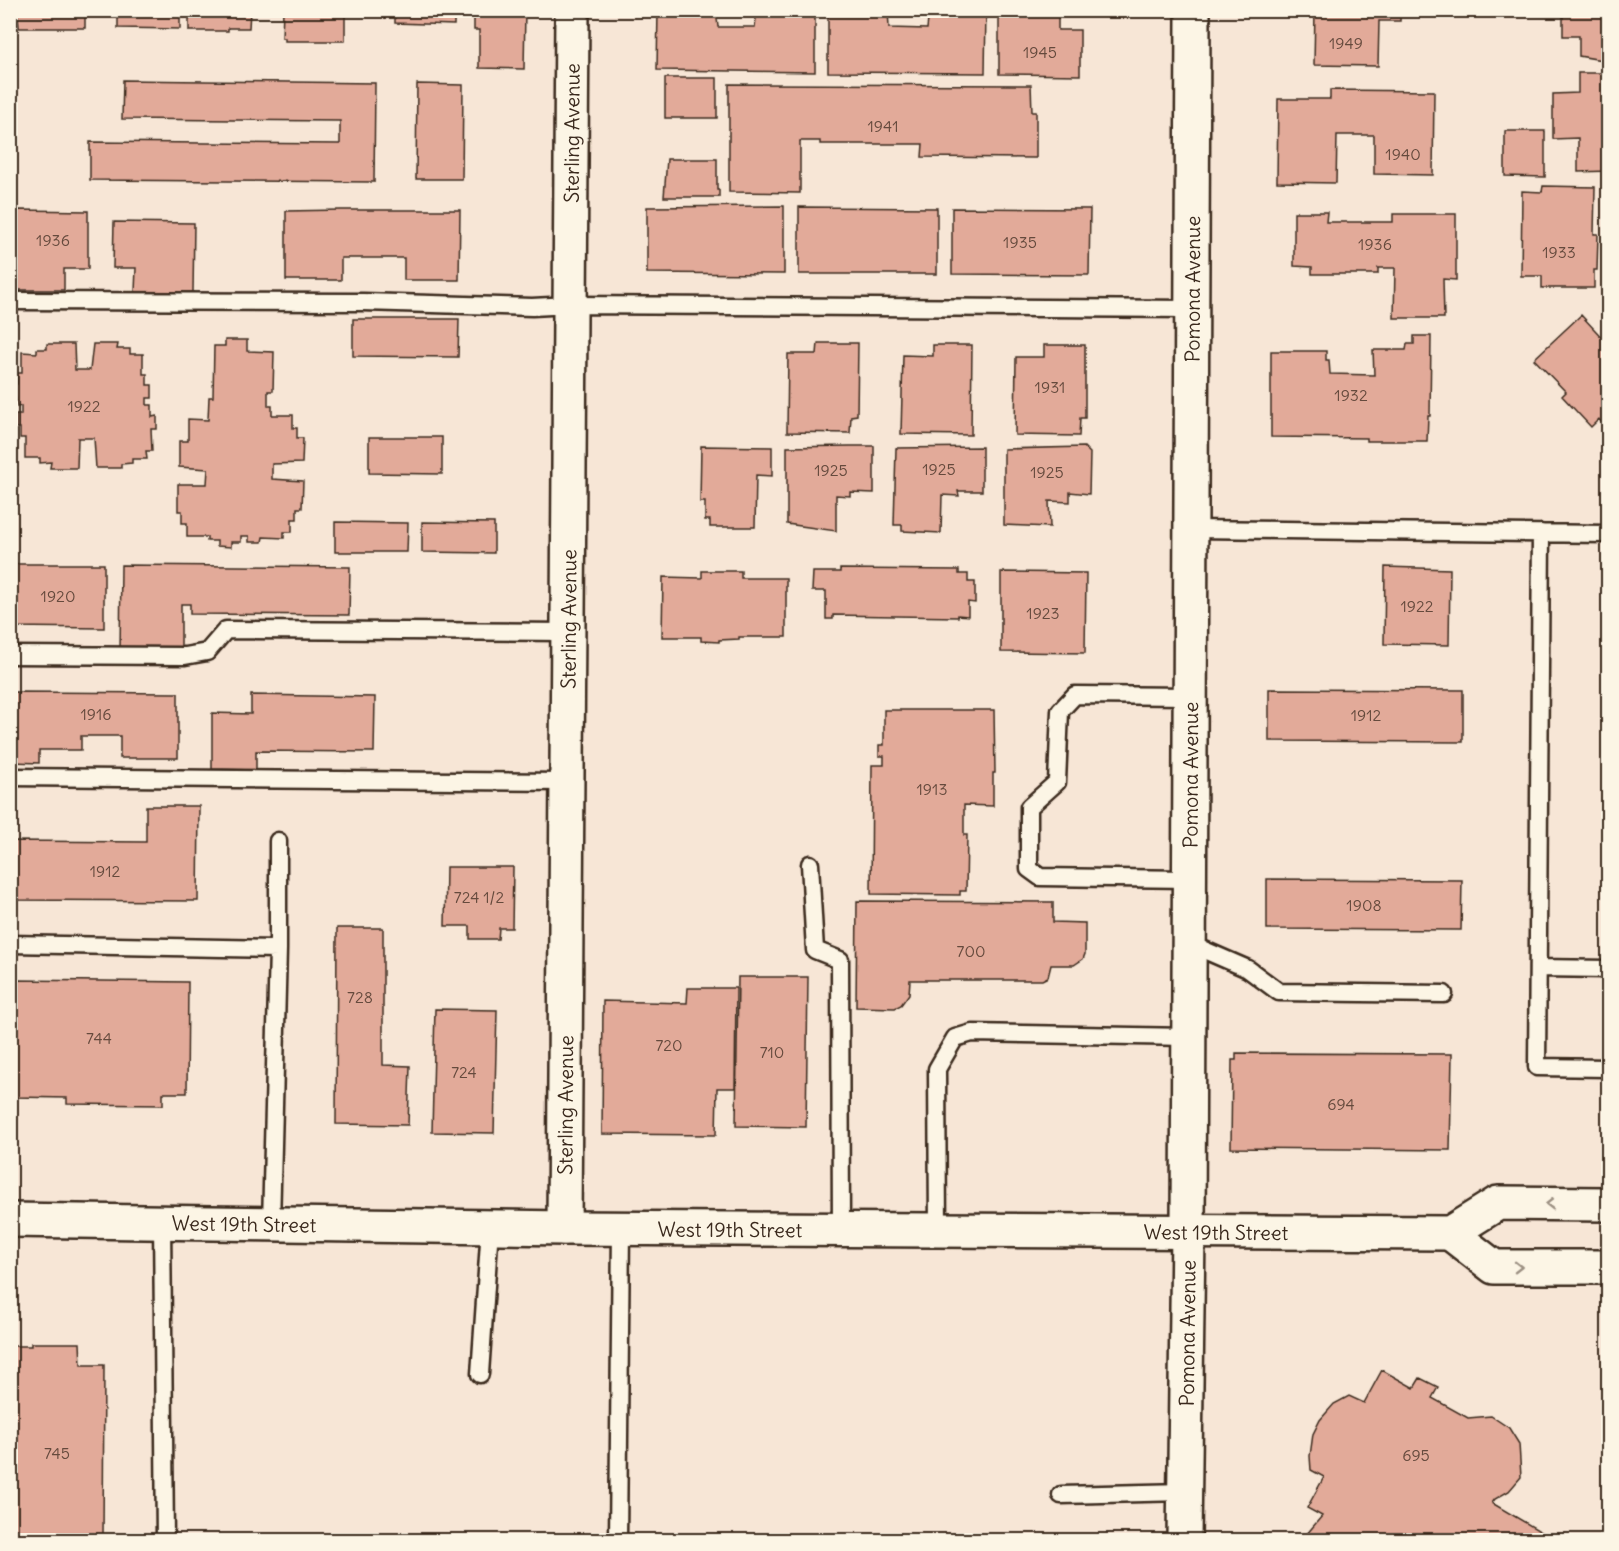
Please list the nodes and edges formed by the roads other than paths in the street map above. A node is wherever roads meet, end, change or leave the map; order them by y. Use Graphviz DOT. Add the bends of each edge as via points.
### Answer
graph roads {
  1 [pos="572,10"];
  2 [pos="1193,10"];
  3 [pos="10,301"];
  4 [pos="570,305"];
  5 [pos="1192,309"];
  6 [pos="1191,529"];
  7 [pos="1541,533"];
  8 [pos="1608,534"];
  9 [pos="568,632"];
  10 [pos="10,655"];
  11 [pos="1191,696"];
  12 [pos="10,777"];
  13 [pos="567,782"];
  14 [pos="278,841"];
  15 [pos="810,864"];
  16 [pos="1189,879"];
  17 [pos="1188,943"];
  18 [pos="10,944"];
  19 [pos="278,949"];
  20 [pos="1538,968"];
  21 [pos="1608,969"];
  22 [pos="1444,994"];
  23 [pos="1189,1037"];
  24 [pos="1608,1068"];
  25 [pos="1608,1204"];
  26 [pos="10,1220"];
  27 [pos="162,1222"];
  28 [pos="271,1224"];
  29 [pos="490,1227"];
  30 [pos="564,1228"];
  31 [pos="621,1228"];
  32 [pos="841,1229"];
  33 [pos="938,1230"];
  34 [pos="1188,1232"];
  35 [pos="1450,1233"];
  36 [pos="1608,1267"];
  37 [pos="480,1374"];
  38 [pos="1185,1492"];
  39 [pos="1061,1495"];
  40 [pos="165,1540"];
  41 [pos="618,1540"];
  42 [pos="1184,1540"];
  1 -- 4 [label="street, Sterling Avenue"];
  2 -- 5 [label="street, Pomona Avenue"];
  3 -- 4 [label="lane"];
  4 -- 5 [label="lane"];
  4 -- 9 [label="street, Sterling Avenue"];
  5 -- 6 [label="street, Pomona Avenue"];
  6 -- 7 [label="lane"];
  6 -- 11 [label="street, Pomona Avenue"];
  7 -- 8 [label="lane"];
  7 -- 20 [label="lane"];
  9 -- 10 [label="lane" via="226,630 207,652 185,656"];
  9 -- 13 [label="street, Sterling Avenue"];
  11 -- 16 [label="street, Pomona Avenue"];
  11 -- 16 [label="lane" via="1075,695 1060,711 1057,782 1029,807 1029,869 1040,877"];
  12 -- 13 [label="lane"];
  13 -- 30 [label="street, Sterling Avenue"];
  14 -- 19 [label="lane"];
  15 -- 32 [label="lane" via="815,950 840,960"];
  16 -- 17 [label="street, Pomona Avenue"];
  17 -- 22 [label="lane" via="1248,969 1279,992"];
  17 -- 23 [label="street, Pomona Avenue"];
  18 -- 19 [label="lane"];
  19 -- 28 [label="lane"];
  20 -- 21 [label="lane"];
  20 -- 24 [label="lane" via="1537,1067"];
  23 -- 33 [label="lane" via="972,1034 955,1038 937,1069"];
  23 -- 34 [label="street, Pomona Avenue"];
  25 -- 35 [label="street, one-way" via="1498,1203"];
  26 -- 27 [label="street, West 19th Street"];
  27 -- 28 [label="street, West 19th Street"];
  27 -- 40 [label="lane"];
  28 -- 29 [label="street, West 19th Street"];
  29 -- 30 [label="street, West 19th Street"];
  29 -- 37 [label="lane"];
  30 -- 31 [label="street, West 19th Street"];
  31 -- 32 [label="street, West 19th Street"];
  31 -- 41 [label="lane"];
  32 -- 33 [label="street, West 19th Street"];
  33 -- 34 [label="street, West 19th Street"];
  34 -- 35 [label="street, West 19th Street"];
  34 -- 38 [label="street, Pomona Avenue"];
  35 -- 36 [label="street, one-way" via="1494,1267"];
  38 -- 39 [label="lane"];
  38 -- 42 [label="street, Pomona Avenue"];
}
